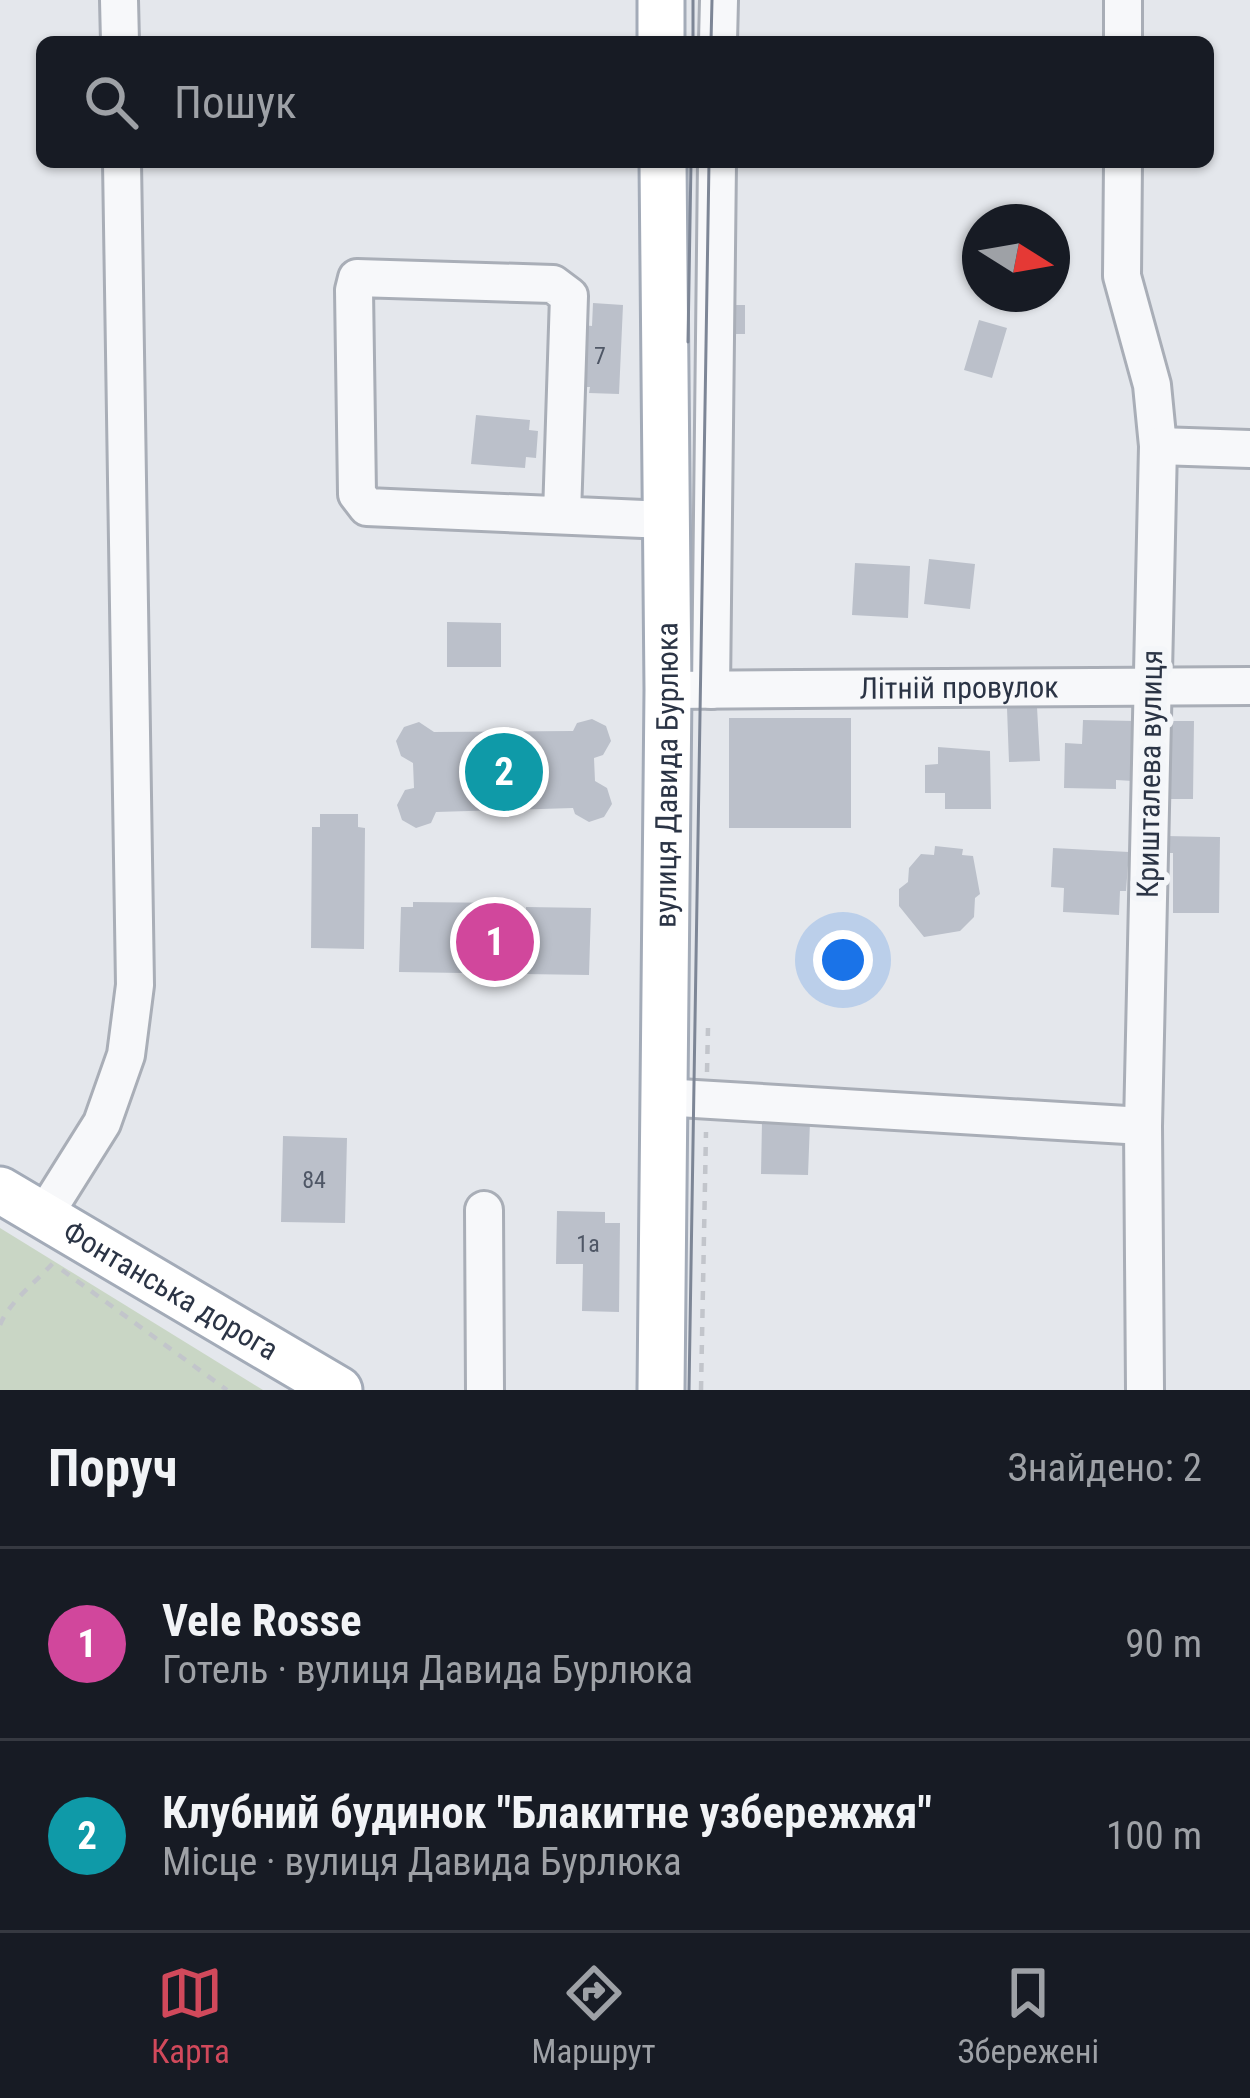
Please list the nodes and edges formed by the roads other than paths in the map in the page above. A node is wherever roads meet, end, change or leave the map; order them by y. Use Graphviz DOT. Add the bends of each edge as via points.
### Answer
graph roads {
  1 [pos="119,0"];
  2 [pos="661,0"];
  3 [pos="718,0"];
  4 [pos="1123,0"];
  5 [pos="120,36"];
  6 [pos="662,36"];
  7 [pos="718,36"];
  8 [pos="1123,36"];
  9 [pos="122,168"];
  10 [pos="662,168"];
  11 [pos="717,168"];
  12 [pos="1123,168"];
  13 [pos="1158,446"];
  14 [pos="1250,449"];
  15 [pos="562,515"];
  16 [pos="666,520"];
  17 [pos="1152,685"];
  18 [pos="1250,686"];
  19 [pos="689,690"];
  20 [pos="684,1098"];
  21 [pos="1143,1126"];
  22 [pos="0,1190"];
  23 [pos="484,1210"];
  24 [pos="58,1239"];
  25 [pos="339,1390"];
  26 [pos="485,1390"];
  27 [pos="661,1390"];
  28 [pos="1144,1390"];
  1 -- 5 [label="street"];
  2 -- 6 [label="main road"];
  3 -- 7 [label="street"];
  4 -- 8 [label="street"];
  9 -- 24 [label="street" via="135,985 126,1054"];
  10 -- 16 [label="main road, вулиця Давида Бурлюка"];
  11 -- 19 [label="street"];
  12 -- 13 [label="street, Кришталева вулиця" via="1122,276 1153,385"];
  13 -- 14 [label="street"];
  13 -- 17 [label="street, Кришталева вулиця"];
  15 -- 15 [label="street" via="569,296 530,283 357,278 360,502"];
  15 -- 16 [label="street"];
  16 -- 19 [label="main road, вулиця Давида Бурлюка"];
  17 -- 18 [label="street, Літній провулок"];
  17 -- 19 [label="street, Літній провулок"];
  17 -- 21 [label="street, Кришталева вулиця"];
  19 -- 20 [label="main road, вулиця Давида Бурлюка"];
  20 -- 21 [label="street"];
  20 -- 27 [label="main road, вулиця Давида Бурлюка"];
  21 -- 28 [label="street, Кришталева вулиця"];
  22 -- 24 [label="main road, Фонтанська дорога"];
  23 -- 26 [label="street"];
  24 -- 25 [label="main road, Фонтанська дорога"];
}
